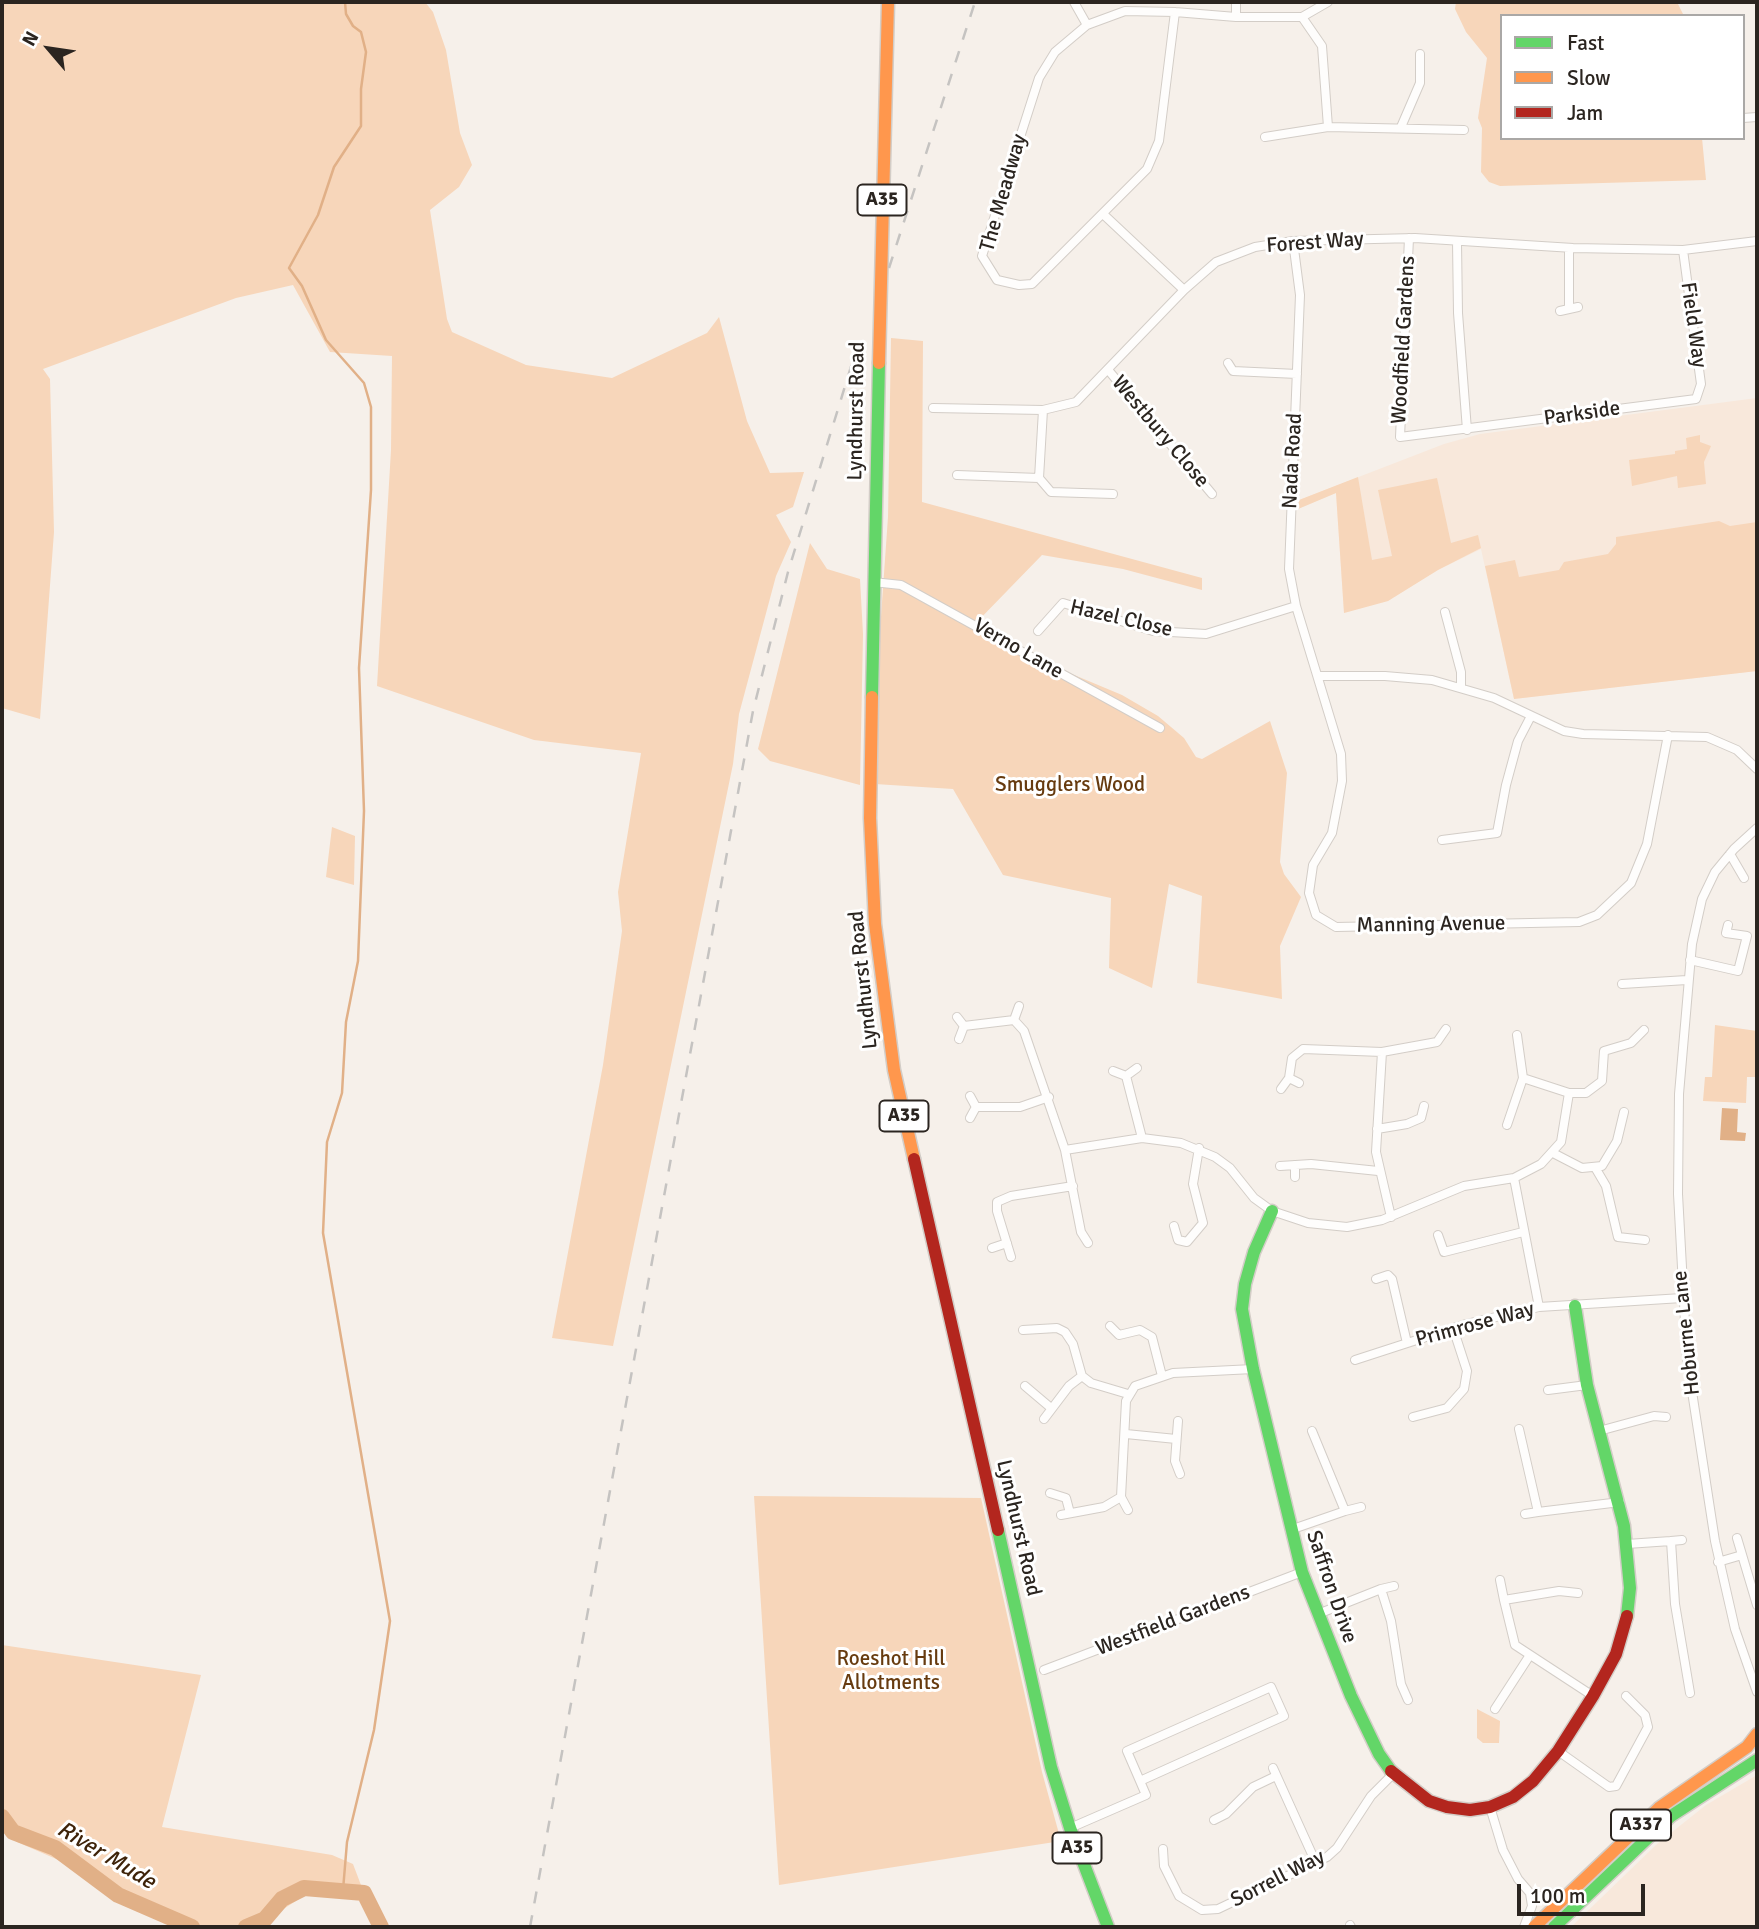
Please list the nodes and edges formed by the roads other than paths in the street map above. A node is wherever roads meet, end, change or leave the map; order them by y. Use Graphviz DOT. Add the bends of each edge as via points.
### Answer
graph roads {
  1 [pos="888,2"];
  2 [pos="1074,2"];
  3 [pos="1236,2"];
  4 [pos="1328,2"];
  5 [pos="1175,12"];
  6 [pos="1236,17"];
  7 [pos="1302,17"];
  8 [pos="1087,25"];
  9 [pos="1420,54"];
  10 [pos="1328,127"];
  11 [pos="1401,127"];
  12 [pos="1464,130"];
  13 [pos="1265,136"];
  14 [pos="1103,214"];
  15 [pos="1409,238"];
  16 [pos="1293,241"];
  17 [pos="1457,242"];
  18 [pos="1757,242"];
  19 [pos="1569,248"];
  20 [pos="1683,250"];
  21 [pos="1184,290"];
  22 [pos="1560,311"];
  23 [pos="1228,363"];
  24 [pos="1109,370"];
  25 [pos="1297,374"];
  26 [pos="1696,399"];
  27 [pos="933,408"];
  28 [pos="1043,410"];
  29 [pos="1467,430"];
  30 [pos="957,475"];
  31 [pos="1039,478"];
  32 [pos="1113,494"];
  33 [pos="1212,494"];
  34 [pos="873,582"];
  35 [pos="1296,606"];
  36 [pos="1445,612"];
  37 [pos="1038,631"];
  38 [pos="1319,676"];
  39 [pos="1461,687"];
  40 [pos="1531,716"];
  41 [pos="1160,728"];
  42 [pos="1668,735"];
  43 [pos="1756,765"];
  44 [pos="1757,828"];
  45 [pos="1442,839"];
  46 [pos="1730,854"];
  47 [pos="1744,878"];
  48 [pos="1728,925"];
  49 [pos="1690,960"];
  50 [pos="1687,980"];
  51 [pos="1622,984"];
  52 [pos="1019,1006"];
  53 [pos="957,1017"];
  54 [pos="1014,1020"];
  55 [pos="964,1026"];
  56 [pos="1446,1029"];
  57 [pos="1644,1030"];
  58 [pos="1517,1035"];
  59 [pos="959,1040"];
  60 [pos="1382,1052"];
  61 [pos="1138,1068"];
  62 [pos="1113,1071"];
  63 [pos="1126,1076"];
  64 [pos="1289,1078"];
  65 [pos="1522,1078"];
  66 [pos="1299,1083"];
  67 [pos="1280,1088"];
  68 [pos="1569,1093"];
  69 [pos="970,1096"];
  70 [pos="1049,1097"];
  71 [pos="1424,1106"];
  72 [pos="976,1107"];
  73 [pos="1624,1112"];
  74 [pos="970,1118"];
  75 [pos="1507,1125"];
  76 [pos="1377,1129"];
  77 [pos="1142,1138"];
  78 [pos="1199,1148"];
  79 [pos="1065,1150"];
  80 [pos="1553,1153"];
  81 [pos="1294,1165"];
  82 [pos="1280,1166"];
  83 [pos="1596,1169"];
  84 [pos="1378,1171"];
  85 [pos="1295,1177"];
  86 [pos="1514,1178"];
  87 [pos="1073,1185"];
  88 [pos="1272,1211"];
  89 [pos="1391,1217"];
  90 [pos="1174,1226"];
  91 [pos="1523,1232"];
  92 [pos="1438,1235"];
  93 [pos="1645,1240"];
  94 [pos="1007,1243"];
  95 [pos="1088,1243"];
  96 [pos="992,1248"];
  97 [pos="1011,1257"];
  98 [pos="1376,1279"];
  99 [pos="1682,1298"];
  100 [pos="1575,1306"];
  101 [pos="1539,1307"];
  102 [pos="1110,1326"];
  103 [pos="1452,1328"];
  104 [pos="1023,1330"];
  105 [pos="1119,1335"];
  106 [pos="1407,1343"];
  107 [pos="1117,1346"];
  108 [pos="1355,1360"];
  109 [pos="1253,1369"];
  110 [pos="1082,1376"];
  111 [pos="1162,1376"];
  112 [pos="1587,1385"];
  113 [pos="1025,1386"];
  114 [pos="1548,1390"];
  115 [pos="1128,1394"];
  116 [pos="1051,1408"];
  117 [pos="1413,1417"];
  118 [pos="1666,1417"];
  119 [pos="1044,1419"];
  120 [pos="1178,1421"];
  121 [pos="1519,1429"];
  122 [pos="1312,1431"];
  123 [pos="1600,1431"];
  124 [pos="1126,1434"];
  125 [pos="1177,1439"];
  126 [pos="1180,1474"];
  127 [pos="1050,1493"];
  128 [pos="1121,1497"];
  129 [pos="1620,1502"];
  130 [pos="1361,1507"];
  131 [pos="1128,1510"];
  132 [pos="1345,1511"];
  133 [pos="1538,1512"];
  134 [pos="1525,1514"];
  135 [pos="1290,1530"];
  136 [pos="1737,1538"];
  137 [pos="1682,1540"];
  138 [pos="1671,1541"];
  139 [pos="1627,1545"];
  140 [pos="1742,1555"];
  141 [pos="1718,1562"];
  142 [pos="1302,1572"];
  143 [pos="1500,1580"];
  144 [pos="1394,1586"];
  145 [pos="1381,1589"];
  146 [pos="1577,1593"];
  147 [pos="1504,1600"];
  148 [pos="1757,1605"];
  149 [pos="1318,1614"];
  150 [pos="1530,1655"];
  151 [pos="1044,1670"];
  152 [pos="1755,1681"];
  153 [pos="1757,1692"];
  154 [pos="1690,1693"];
  155 [pos="1594,1696"];
  156 [pos="1626,1696"];
  157 [pos="1408,1700"];
  158 [pos="1495,1709"];
  159 [pos="1757,1734"];
  160 [pos="1558,1751"];
  161 [pos="1757,1760"];
  162 [pos="1393,1774"];
  163 [pos="1140,1782"];
  164 [pos="1490,1807"];
  165 [pos="1214,1820"];
  166 [pos="1070,1828"];
  167 [pos="1163,1849"];
  168 [pos="1316,1863"];
  169 [pos="1530,1893"];
  170 [pos="1566,1894"];
  171 [pos="1108,1927"];
  172 [pos="1524,1927"];
  173 [pos="1534,1927"];
  174 [pos="1554,1927"];
  1 -- 34 [label="main road, Lyndhurst Road / A35"];
  2 -- 8 [label="street"];
  3 -- 6 [label="street"];
  4 -- 7 [label="street"];
  5 -- 6 [label="street"];
  5 -- 8 [label="street, The Meadway" via="1125,11"];
  5 -- 14 [label="street, The Meadway" via="1154,156"];
  6 -- 7 [label="street"];
  7 -- 10 [label="street" via="1322,46"];
  8 -- 14 [label="street, The Meadway" via="1055,52 1039,78 982,256 997,280 1032,284"];
  9 -- 11 [label="street" via="1420,83"];
  10 -- 11 [label="street"];
  10 -- 13 [label="street"];
  11 -- 12 [label="street"];
  14 -- 21 [label="street"];
  15 -- 16 [label="street, Forest Way"];
  15 -- 17 [label="street, Forest Way"];
  15 -- 29 [label="street, Woodfield Gardens" via="1400,437"];
  16 -- 21 [label="street, Forest Way" via="1255,247 1216,262"];
  16 -- 25 [label="street, Nada Road" via="1300,295"];
  17 -- 19 [label="street, Forest Way"];
  17 -- 29 [label="street"];
  18 -- 20 [label="street, Forest Way"];
  19 -- 20 [label="street, Forest Way"];
  19 -- 22 [label="street" via="1574,308"];
  20 -- 26 [label="street, Field Way" via="1701,384"];
  21 -- 24 [label="street, Forest Way"];
  23 -- 25 [label="street" via="1232,374"];
  24 -- 28 [label="street, Forest Way" via="1076,401"];
  24 -- 33 [label="street, Westbury Close"];
  25 -- 35 [label="street, Nada Road" via="1289,544"];
  26 -- 29 [label="street, Parkside"];
  27 -- 28 [label="street, Forest Way"];
  28 -- 31 [label="street"];
  30 -- 31 [label="street"];
  31 -- 32 [label="street" via="1051,492"];
  34 -- 41 [label="street, Verno Lane" via="901,585"];
  34 -- 166 [label="main road, Lyndhurst Road / A35" via="871,829 875,924 889,1041 1051,1767"];
  35 -- 37 [label="street, Hazel Close" via="1206,634 1153,631 1063,603"];
  35 -- 38 [label="street, Nada Road"];
  36 -- 39 [label="street"];
  38 -- 39 [label="street" via="1408,677"];
  38 -- 42 [label="street, Manning Avenue" via="1341,754 1342,782 1332,833 1313,865 1309,893 1316,915 1336,927 1579,922 1597,915 1631,883 1647,844"];
  39 -- 40 [label="street"];
  40 -- 42 [label="street" via="1583,734"];
  40 -- 45 [label="street" via="1518,741 1497,833"];
  42 -- 43 [label="street" via="1707,737"];
  44 -- 46 [label="street, Hoburne Lane"];
  46 -- 47 [label="street"];
  46 -- 49 [label="street, Hoburne Lane" via="1702,899"];
  48 -- 49 [label="street" via="1726,933 1747,936 1738,971"];
  49 -- 50 [label="street, Hoburne Lane"];
  50 -- 51 [label="street"];
  50 -- 99 [label="street, Hoburne Lane" via="1679,1094"];
  52 -- 54 [label="street"];
  53 -- 55 [label="street"];
  54 -- 55 [label="street"];
  54 -- 70 [label="street" via="1024,1031"];
  55 -- 59 [label="street"];
  56 -- 60 [label="street" via="1437,1042"];
  57 -- 68 [label="street" via="1631,1043 1604,1051 1599,1086 1586,1093"];
  58 -- 65 [label="street"];
  60 -- 64 [label="street" via="1303,1049 1290,1063"];
  60 -- 76 [label="street"];
  61 -- 63 [label="street"];
  62 -- 63 [label="street"];
  63 -- 77 [label="street"];
  64 -- 66 [label="street"];
  64 -- 67 [label="street"];
  65 -- 68 [label="street"];
  65 -- 75 [label="street"];
  68 -- 80 [label="street" via="1564,1131"];
  69 -- 72 [label="street"];
  70 -- 72 [label="street" via="1020,1107"];
  70 -- 79 [label="street"];
  71 -- 76 [label="street" via="1425,1120"];
  72 -- 74 [label="street"];
  73 -- 83 [label="street" via="1621,1142"];
  76 -- 84 [label="street"];
  77 -- 78 [label="street"];
  77 -- 79 [label="street"];
  78 -- 88 [label="street" via="1223,1163"];
  78 -- 90 [label="street" via="1193,1184 1203,1223 1187,1242 1178,1240"];
  79 -- 87 [label="street"];
  80 -- 83 [label="street" via="1578,1167"];
  80 -- 86 [label="street"];
  81 -- 82 [label="street"];
  81 -- 84 [label="street"];
  81 -- 85 [label="street"];
  83 -- 93 [label="street" via="1606,1186 1618,1237"];
  84 -- 89 [label="street"];
  86 -- 89 [label="street" via="1464,1186"];
  86 -- 91 [label="street"];
  87 -- 94 [label="street" via="997,1202"];
  87 -- 95 [label="street"];
  88 -- 89 [label="street" via="1308,1223 1347,1227"];
  88 -- 109 [label="main road, Saffron Drive" via="1254,1252 1242,1301"];
  91 -- 92 [label="street" via="1444,1252"];
  91 -- 101 [label="street"];
  94 -- 96 [label="street"];
  94 -- 97 [label="street"];
  98 -- 106 [label="street" via="1388,1275 1392,1279"];
  99 -- 100 [label="street, Primrose Way"];
  99 -- 141 [label="street, Hoburne Lane"];
  100 -- 101 [label="street, Primrose Way"];
  100 -- 112 [label="main road, Saffron Drive"];
  101 -- 103 [label="street, Primrose Way"];
  102 -- 105 [label="street"];
  103 -- 106 [label="street, Primrose Way"];
  103 -- 117 [label="street" via="1467,1371 1464,1389 1447,1408"];
  104 -- 110 [label="street" via="1057,1328 1065,1332"];
  105 -- 107 [label="street"];
  105 -- 111 [label="street" via="1140,1330 1152,1337"];
  106 -- 108 [label="street, Primrose Way"];
  109 -- 111 [label="street"];
  109 -- 135 [label="main road, Saffron Drive"];
  110 -- 115 [label="street"];
  110 -- 116 [label="street"];
  111 -- 115 [label="street" via="1135,1386"];
  112 -- 114 [label="street"];
  112 -- 123 [label="main road, Saffron Drive"];
  113 -- 116 [label="street"];
  115 -- 124 [label="street"];
  116 -- 119 [label="street"];
  118 -- 123 [label="street"];
  120 -- 125 [label="street"];
  121 -- 133 [label="street"];
  122 -- 132 [label="street"];
  123 -- 129 [label="main road, Saffron Drive"];
  124 -- 125 [label="street"];
  124 -- 128 [label="street"];
  125 -- 126 [label="street" via="1175,1461"];
  127 -- 128 [label="street" via="1066,1498 1065,1514 1104,1507"];
  128 -- 131 [label="street"];
  129 -- 133 [label="street"];
  129 -- 139 [label="main road, Saffron Drive"];
  130 -- 132 [label="street"];
  132 -- 135 [label="street"];
  133 -- 134 [label="street"];
  135 -- 142 [label="main road, Saffron Drive"];
  136 -- 140 [label="street"];
  137 -- 138 [label="street"];
  138 -- 139 [label="street"];
  138 -- 154 [label="street" via="1675,1604"];
  139 -- 155 [label="main road, Saffron Drive" via="1630,1588 1626,1624"];
  140 -- 141 [label="street"];
  140 -- 148 [label="street"];
  141 -- 152 [label="street, Hoburne Lane" via="1735,1629"];
  142 -- 149 [label="main road, Saffron Drive"];
  142 -- 151 [label="street, Westfield Gardens"];
  143 -- 147 [label="street"];
  144 -- 145 [label="street"];
  145 -- 149 [label="street"];
  145 -- 157 [label="street"];
  146 -- 147 [label="street" via="1559,1591"];
  147 -- 150 [label="street" via="1513,1642"];
  149 -- 162 [label="main road, Saffron Drive" via="1351,1696"];
  150 -- 155 [label="street"];
  150 -- 158 [label="street"];
  152 -- 153 [label="street, Hoburne Lane"];
  155 -- 160 [label="main road, Saffron Drive"];
  156 -- 160 [label="street" via="1645,1715 1647,1727 1616,1786 1609,1787"];
  159 -- 170 [label="main road, A337" via="1747,1747 1659,1808"];
  160 -- 164 [label="main road, Saffron Drive" via="1522,1791"];
  161 -- 174 [label="main road, A337" via="1671,1816"];
  162 -- 164 [label="main road, Saffron Drive" via="1413,1792 1438,1804 1470,1810"];
  162 -- 168 [label="street, Sorrell Way" via="1371,1796 1337,1848"];
  163 -- 163 [label="street" via="1284,1716 1271,1688 1127,1751"];
  163 -- 166 [label="street" via="1146,1795"];
  164 -- 169 [label="street" via="1503,1850"];
  165 -- 168 [label="street" via="1275,1772"];
  166 -- 171 [label="main road, Lyndhurst Road / A35"];
  167 -- 168 [label="street, Sorrell Way" via="1164,1866 1179,1896 1208,1910"];
  169 -- 170 [label="street" via="1543,1897"];
  169 -- 172 [label="street" via="1532,1906"];
  170 -- 173 [label="main road, A337"];
}
